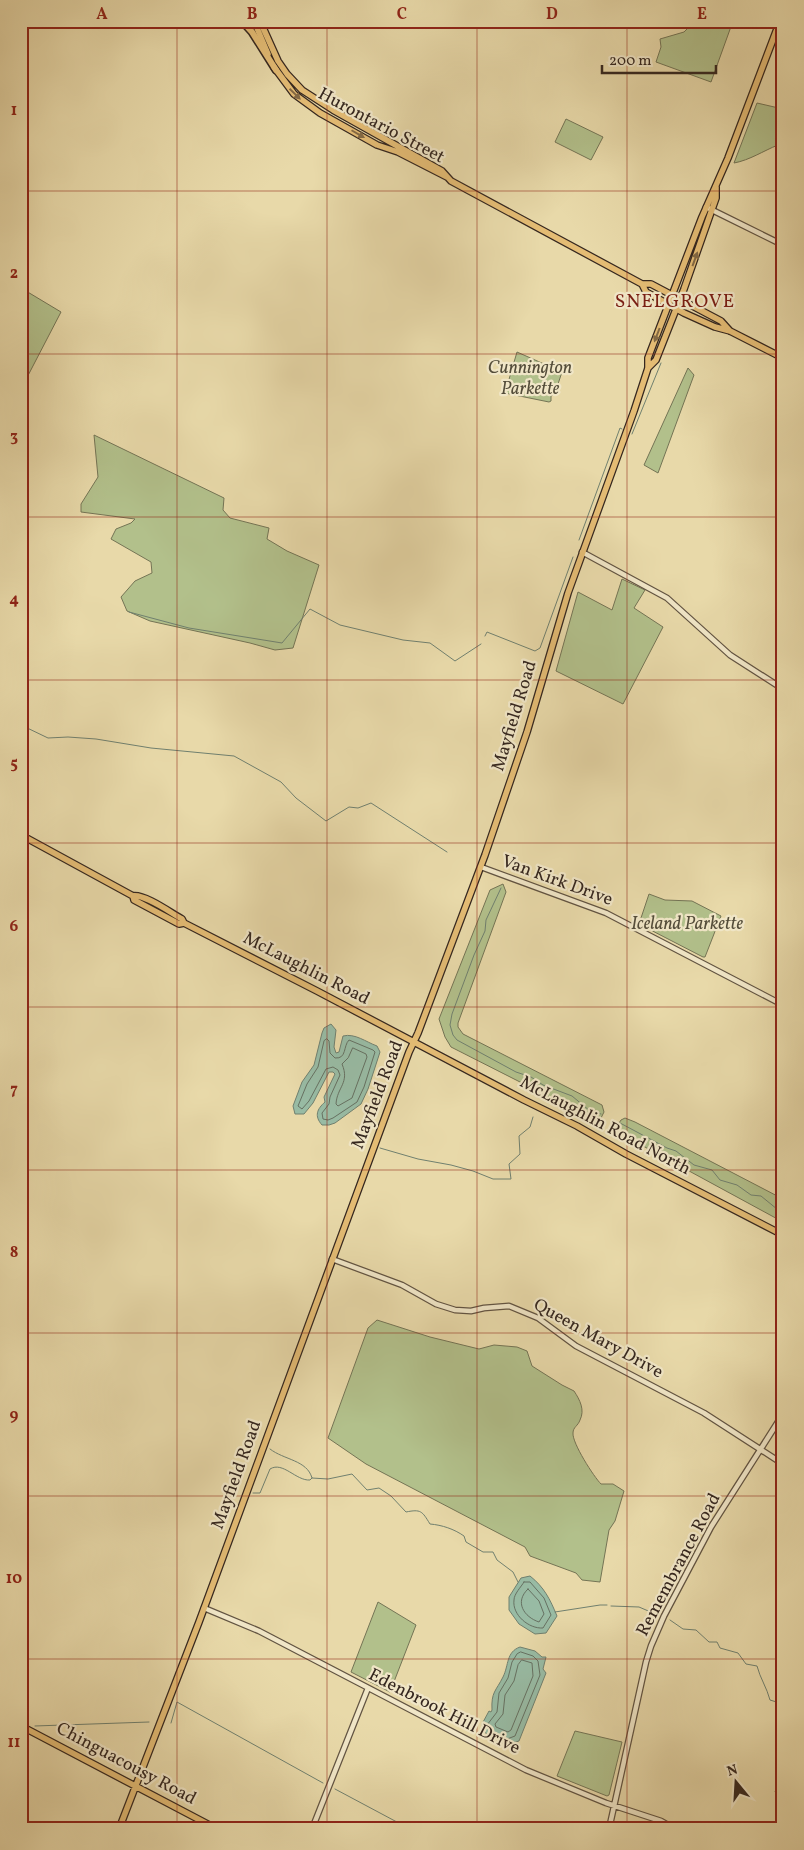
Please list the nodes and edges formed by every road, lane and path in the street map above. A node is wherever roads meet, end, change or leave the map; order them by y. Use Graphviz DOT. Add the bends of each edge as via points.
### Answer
graph roads {
  1 [pos="242,21"];
  2 [pos="254,21"];
  3 [pos="260,21"];
  4 [pos="780,21"];
  5 [pos="276,70"];
  6 [pos="449,178"];
  7 [pos="709,209"];
  8 [pos="783,245"];
  9 [pos="642,284"];
  10 [pos="672,295"];
  11 [pos="680,299"];
  12 [pos="669,304"];
  13 [pos="676,308"];
  14 [pos="730,331"];
  15 [pos="783,358"];
  16 [pos="648,368"];
  17 [pos="582,552"];
  18 [pos="783,689"];
  19 [pos="21,835"];
  20 [pos="481,868"];
  21 [pos="783,1006"];
  22 [pos="414,1042"];
  23 [pos="783,1235"];
  24 [pos="332,1259"];
  25 [pos="783,1414"];
  26 [pos="760,1449"];
  27 [pos="783,1464"];
  28 [pos="204,1608"];
  29 [pos="368,1688"];
  30 [pos="21,1726"];
  31 [pos="136,1787"];
  32 [pos="615,1806"];
  33 [pos="119,1829"];
  34 [pos="217,1829"];
  35 [pos="312,1829"];
  36 [pos="609,1829"];
  37 [pos="675,1829"];
  1 -- 5 [label="highway" via="253,32"];
  2 -- 5 [label="main road, Hurontario Street"];
  3 -- 6 [label="main road, Hurontario Street" via="278,61 302,90"];
  4 -- 7 [label="main road, Mayfield Road" via="716,185 716,198"];
  5 -- 6 [label="main road, Hurontario Street, one-way" via="294,94 320,113 377,145"];
  6 -- 9 [label="main road, Hurontario Street"];
  7 -- 8 [label="street"];
  7 -- 10 [label="main road, Mayfield Road"];
  11 -- 7 [label="main road, Mayfield Road, one-way"];
  9 -- 10 [label="main road, Hurontario Street" via="651,284"];
  9 -- 12 [label="main road, Hurontario Street" via="646,292"];
  10 -- 11 [label="main road, Hurontario Street"];
  10 -- 12 [label="main road, Mayfield Road"];
  11 -- 13 [label="main road, Mayfield Road"];
  11 -- 14 [label="main road, Hurontario Street" via="721,321"];
  12 -- 13 [label="main road, Hurontario Street"];
  12 -- 16 [label="main road, Mayfield Road, one-way" via="648,358"];
  13 -- 14 [label="main road, Hurontario Street"];
  13 -- 16 [label="main road, Mayfield Road" via="656,360"];
  14 -- 15 [label="main road, Hurontario Street"];
  16 -- 17 [label="main road, Mayfield Road"];
  17 -- 18 [label="street" via="667,598 730,655"];
  17 -- 20 [label="main road, Mayfield Road"];
  19 -- 22 [label="main road, McLaughlin Road"];
  20 -- 21 [label="street, Van Kirk Drive" via="606,913"];
  20 -- 22 [label="main road, Mayfield Road"];
  22 -- 23 [label="main road, McLaughlin Road North"];
  22 -- 24 [label="main road, Mayfield Road"];
  24 -- 26 [label="street, Queen Mary Drive" via="402,1285 436,1304 455,1310 509,1306 538,1318 576,1346 698,1410"];
  24 -- 28 [label="main road, Mayfield Road"];
  25 -- 26 [label="street, Remembrance Road"];
  26 -- 27 [label="street, Queen Mary Drive"];
  26 -- 32 [label="street, Remembrance Road" via="711,1527 651,1646"];
  28 -- 29 [label="street, Edenbrook Hill Drive" via="252,1628"];
  28 -- 31 [label="main road, Mayfield Road"];
  29 -- 32 [label="street, Edenbrook Hill Drive" via="526,1770"];
  29 -- 35 [label="street"];
  30 -- 31 [label="main road, Chinguacousy Road"];
  31 -- 33 [label="main road, Mayfield Road"];
  31 -- 34 [label="main road, Chinguacousy Road"];
  32 -- 36 [label="street, Remembrance Road"];
  32 -- 37 [label="street, Edenbrook Hill Drive"];
}
